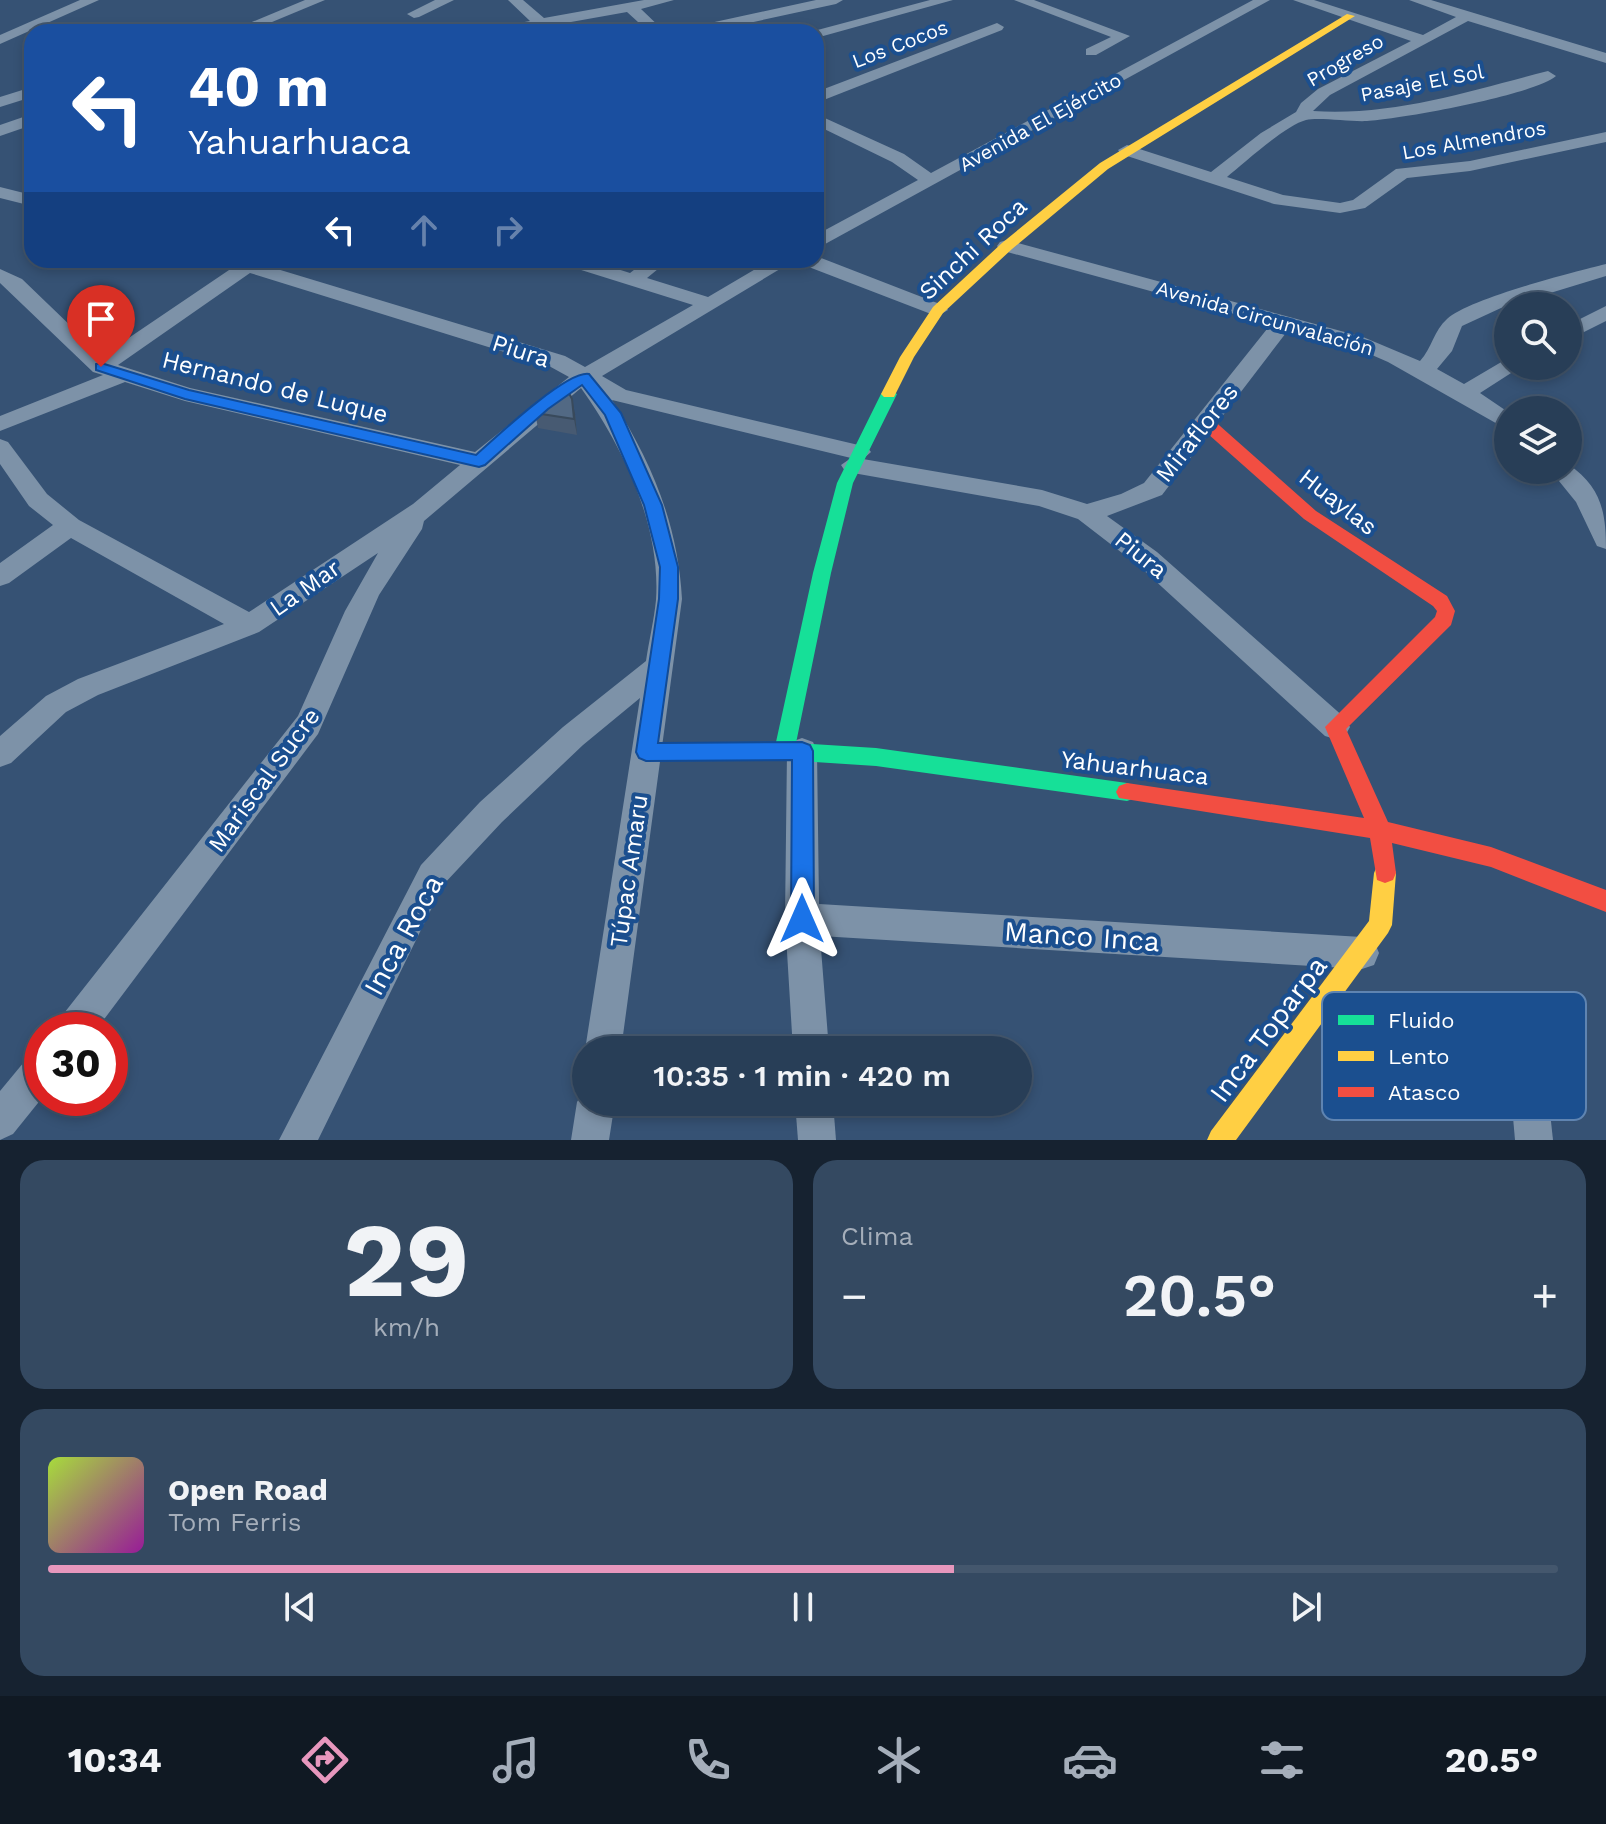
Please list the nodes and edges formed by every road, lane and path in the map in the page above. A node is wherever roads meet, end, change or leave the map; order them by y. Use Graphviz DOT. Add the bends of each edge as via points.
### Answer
graph roads {
  1 [pos="92,0"];
  2 [pos="318,0"];
  3 [pos="447,0"];
  4 [pos="515,0"];
  5 [pos="667,0"];
  6 [pos="836,0"];
  7 [pos="946,0"];
  8 [pos="1021,0"];
  9 [pos="1263,0"];
  10 [pos="1300,0"];
  11 [pos="1416,0"];
  12 [pos="630,7"];
  13 [pos="414,14"];
  14 [pos="1465,14"];
  15 [pos="1350,16"];
  16 [pos="541,23"];
  17 [pos="37,24"];
  18 [pos="256,24"];
  19 [pos="535,24"];
  20 [pos="649,24"];
  21 [pos="724,24"];
  22 [pos="997,27"];
  23 [pos="24,30"];
  24 [pos="824,32"];
  25 [pos="0,40"];
  26 [pos="1423,40"];
  27 [pos="1091,52"];
  28 [pos="1606,58"];
  29 [pos="1548,76"];
  30 [pos="24,94"];
  31 [pos="824,95"];
  32 [pos="0,102"];
  33 [pos="1303,115"];
  34 [pos="24,122"];
  35 [pos="824,123"];
  36 [pos="0,131"];
  37 [pos="1606,137"];
  38 [pos="1127,150"];
  39 [pos="1214,178"];
  40 [pos="931,181"];
  41 [pos="0,192"];
  42 [pos="24,198"];
  43 [pos="824,239"];
  44 [pos="1007,246"];
  45 [pos="824,266"];
  46 [pos="230,268"];
  47 [pos="253,268"];
  48 [pos="598,268"];
  49 [pos="648,268"];
  50 [pos="770,268"];
  51 [pos="1606,270"];
  52 [pos="0,275"];
  53 [pos="635,278"];
  54 [pos="707,303"];
  55 [pos="938,310"];
  56 [pos="1606,312"];
  57 [pos="1284,321"];
  58 [pos="1582,326"];
  59 [pos="101,367"];
  60 [pos="1423,371"];
  61 [pos="123,375"];
  62 [pos="1494,376"];
  63 [pos="584,377"];
  64 [pos="1464,393"];
  65 [pos="1494,413"];
  66 [pos="1205,422"];
  67 [pos="0,424"];
  68 [pos="0,447"];
  69 [pos="856,458"];
  70 [pos="479,461"];
  71 [pos="1574,484"];
  72 [pos="422,510"];
  73 [pos="1087,513"];
  74 [pos="70,526"];
  75 [pos="1605,536"];
  76 [pos="0,576"];
  77 [pos="249,625"];
  78 [pos="658,667"];
  79 [pos="1335,727"];
  80 [pos="793,751"];
  81 [pos="646,752"];
  82 [pos="0,754"];
  83 [pos="1380,830"];
  84 [pos="1606,901"];
  85 [pos="802,919"];
  86 [pos="1362,953"];
  87 [pos="1330,992"];
  88 [pos="1322,1003"];
  89 [pos="88,1012"];
  90 [pos="605,1036"];
  91 [pos="810,1036"];
  92 [pos="24,1091"];
  93 [pos="594,1116"];
  94 [pos="815,1116"];
  95 [pos="1532,1120"];
  96 [pos="0,1121"];
  97 [pos="298,1140"];
  98 [pos="590,1140"];
  99 [pos="817,1140"];
  100 [pos="1220,1140"];
  101 [pos="1534,1140"];
  1 -- 17 [label="street"];
  2 -- 18 [label="street"];
  3 -- 13 [label="street"];
  4 -- 16 [label="street"];
  5 -- 12 [label="street"];
  6 -- 21 [label="street"];
  7 -- 24 [label="street"];
  8 -- 27 [label="street" via="1123,36"];
  9 -- 40 [label="street, Avenida El Ejército"];
  10 -- 15 [label="street"];
  11 -- 14 [label="street"];
  12 -- 16 [label="street"];
  12 -- 20 [label="street"];
  14 -- 26 [label="street, Progreso"];
  14 -- 28 [label="street"];
  15 -- 26 [label="street"];
  15 -- 38 [label="street, Sinchi Roca"];
  16 -- 19 [label="street"];
  22 -- 31 [label="street, Los Cocos"];
  23 -- 25 [label="street"];
  26 -- 33 [label="street, Progreso" via="1324,92"];
  29 -- 33 [label="street, Pasaje El Sol" via="1471,100 1400,113 1356,118"];
  30 -- 32 [label="street"];
  33 -- 39 [label="street, Progreso"];
  34 -- 36 [label="street"];
  35 -- 40 [label="street" via="886,151"];
  37 -- 39 [label="street, Los Almendros" via="1470,166 1402,173 1359,204 1340,208 1280,200"];
  38 -- 39 [label="street, Los Almendros"];
  38 -- 44 [label="street, Sinchi Roca"];
  40 -- 43 [label="street, Avenida El Ejército"];
  41 -- 42 [label="street"];
  44 -- 55 [label="street, Sinchi Roca"];
  44 -- 57 [label="street, Avenida Circunvalación"];
  45 -- 55 [label="street"];
  46 -- 59 [label="street"];
  47 -- 63 [label="street, Piura" via="557,361"];
  48 -- 53 [label="street"];
  49 -- 53 [label="street"];
  50 -- 54 [label="street"];
  51 -- 60 [label="street" via="1494,304 1455,322 1441,351"];
  52 -- 59 [label="street, Hernando de Luque" via="15,283"];
  53 -- 54 [label="street"];
  54 -- 63 [label="street"];
  55 -- 69 [label="street, Sinchi Roca" via="907,357"];
  56 -- 58 [label="street"];
  57 -- 60 [label="street, Avenida Circunvalación" via="1369,346"];
  57 -- 66 [label="street, Miraflores"];
  59 -- 61 [label="street, Hernando de Luque"];
  60 -- 64 [label="street, Avenida Circunvalación"];
  61 -- 67 [label="street"];
  61 -- 70 [label="street, Hernando de Luque"];
  62 -- 64 [label="street"];
  63 -- 69 [label="street, Piura" via="619,395"];
  63 -- 70 [label="street, La Mar"];
  63 -- 78 [label="street, Túpac Amaru" via="613,413 665,542 669,599"];
  64 -- 65 [label="street, Avenida Circunvalación"];
  66 -- 73 [label="street, Miraflores" via="1153,489"];
  66 -- 79 [label="street, Huaylas" via="1310,515 1440,601 1446,611 1444,620"];
  68 -- 74 [label="street" via="38,500"];
  69 -- 73 [label="street, Piura" via="1065,503"];
  69 -- 80 [label="street, Sinchi Roca" via="836,511"];
  70 -- 72 [label="street, La Mar"];
  71 -- 75 [label="street"];
  72 -- 77 [label="street, La Mar"];
  72 -- 89 [label="street, Mariscal Sucre" via="366,594 308,725"];
  73 -- 79 [label="street, Piura" via="1148,559"];
  74 -- 76 [label="street"];
  74 -- 77 [label="street"];
  77 -- 82 [label="street, La Mar" via="88,687 56,704"];
  78 -- 81 [label="street, Túpac Amaru"];
  78 -- 97 [label="street, Inca Roca" via="573,736 432,875"];
  79 -- 83 [label="street, Inca Toparpa"];
  80 -- 81 [label="street, Yahuarhuaca"];
  80 -- 83 [label="street, Yahuarhuaca" via="876,757 1181,798"];
  80 -- 85 [label="street"];
  81 -- 90 [label="street, Túpac Amaru"];
  83 -- 84 [label="street, Yahuarhuaca" via="1478,853"];
  83 -- 86 [label="street, Inca Toparpa" via="1385,877 1380,925"];
  85 -- 86 [label="street, Manco Inca"];
  85 -- 91 [label="street"];
  86 -- 87 [label="street, Inca Toparpa"];
  88 -- 100 [label="street, Inca Toparpa"];
  92 -- 96 [label="street"];
  93 -- 98 [label="street"];
  94 -- 99 [label="street"];
  95 -- 101 [label="street"];
}
